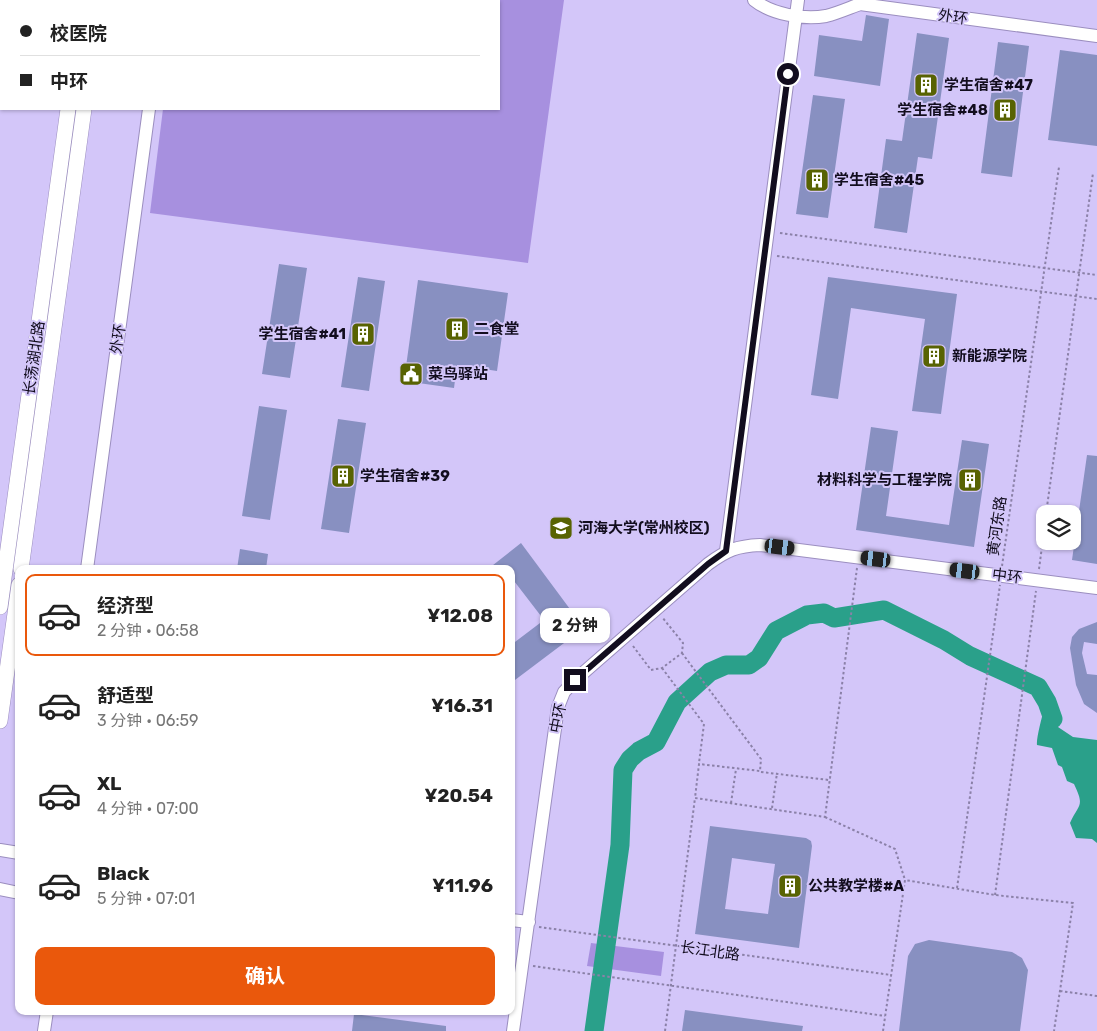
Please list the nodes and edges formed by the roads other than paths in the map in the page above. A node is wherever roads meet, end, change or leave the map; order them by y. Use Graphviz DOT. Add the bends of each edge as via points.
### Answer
graph roads {
  1 [pos="754,0"];
  2 [pos="798,0"];
  3 [pos="796,15"];
  4 [pos="1097,36"];
  5 [pos="68,110"];
  6 [pos="84,110"];
  7 [pos="149,110"];
  8 [pos="726,551"];
  9 [pos="22,565"];
  10 [pos="87,565"];
  11 [pos="1097,588"];
  12 [pos="0,607"];
  13 [pos="15,614"];
  14 [pos="0,721"];
  15 [pos="0,850"];
  16 [pos="15,852"];
  17 [pos="0,889"];
  18 [pos="15,892"];
  19 [pos="515,921"];
  20 [pos="529,924"];
  21 [pos="518,967"];
  22 [pos="46,1015"];
  23 [pos="44,1031"];
  24 [pos="514,1031"];
  1 -- 3 [label="lane, 外环" via="764,8"];
  2 -- 3 [label="lane"];
  3 -- 4 [label="lane, 外环" via="825,16 860,4"];
  3 -- 8 [label="lane"];
  5 -- 12 [label="main road, 长荡湖北路"];
  6 -- 9 [label="main road, 长荡湖北路"];
  7 -- 10 [label="lane, 外环"];
  8 -- 11 [label="lane, 中环" via="760,545"];
  8 -- 20 [label="lane, 中环" via="564,692 558,707"];
  13 -- 14 [label="main road"];
  15 -- 16 [label="lane"];
  17 -- 18 [label="lane"];
  19 -- 20 [label="lane"];
  20 -- 21 [label="lane, 中环"];
  21 -- 24 [label="lane, 中环"];
  22 -- 23 [label="lane"];
}
